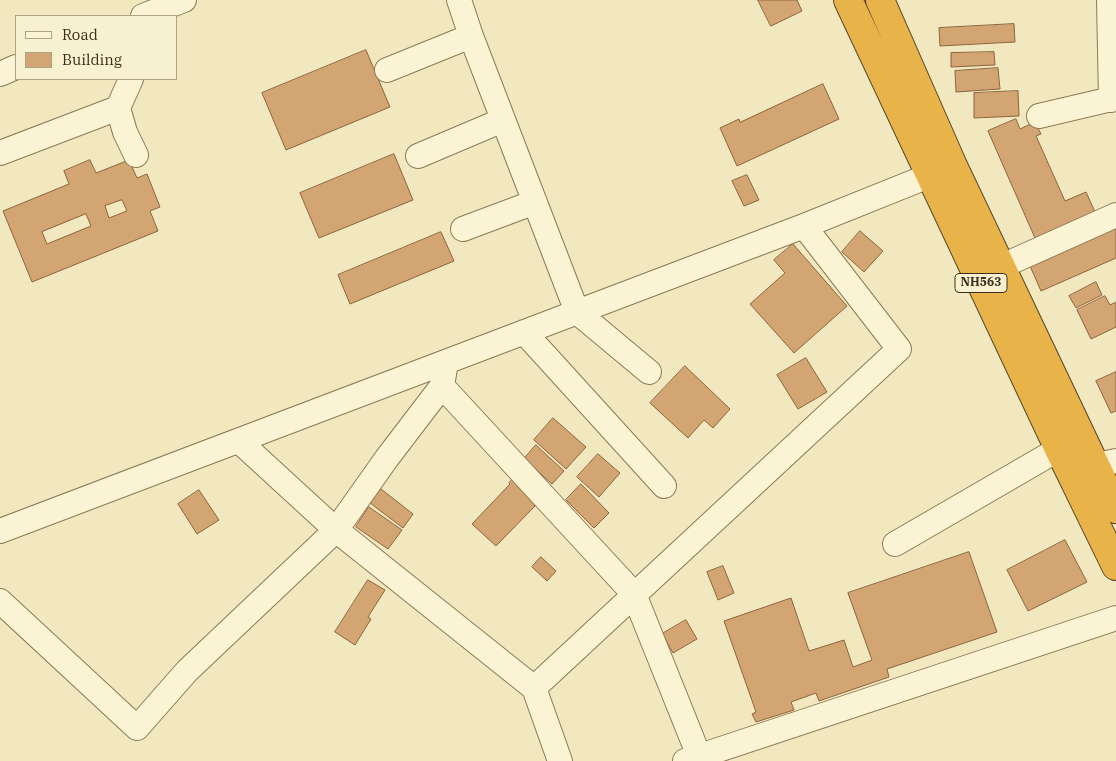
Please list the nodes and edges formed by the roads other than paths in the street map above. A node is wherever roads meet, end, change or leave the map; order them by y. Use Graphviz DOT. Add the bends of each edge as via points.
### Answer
graph roads {
  1 [pos="184,0"];
  2 [pos="459,0"];
  3 [pos="848,0"];
  4 [pos="880,0"];
  5 [pos="1109,0"];
  6 [pos="146,15"];
  7 [pos="471,36"];
  8 [pos="15,67"];
  9 [pos="387,70"];
  10 [pos="0,74"];
  11 [pos="131,80"];
  12 [pos="1114,99"];
  13 [pos="118,108"];
  14 [pos="1039,116"];
  15 [pos="504,120"];
  16 [pos="0,153"];
  17 [pos="136,155"];
  18 [pos="418,156"];
  19 [pos="942,171"];
  20 [pos="535,202"];
  21 [pos="1116,215"];
  22 [pos="804,226"];
  23 [pos="463,229"];
  24 [pos="1000,267"];
  25 [pos="577,312"];
  26 [pos="524,332"];
  27 [pos="446,362"];
  28 [pos="649,372"];
  29 [pos="442,386"];
  30 [pos="239,440"];
  31 [pos="1059,448"];
  32 [pos="1106,463"];
  33 [pos="664,486"];
  34 [pos="1116,508"];
  35 [pos="336,530"];
  36 [pos="0,531"];
  37 [pos="895,544"];
  38 [pos="1116,566"];
  39 [pos="634,594"];
  40 [pos="0,601"];
  41 [pos="1116,618"];
  42 [pos="534,688"];
  43 [pos="692,759"];
  44 [pos="560,761"];
  1 -- 6 [label="street"];
  2 -- 7 [label="street"];
  3 -- 19 [label="highway, NH563"];
  4 -- 19 [label="highway, NH563"];
  5 -- 12 [label="street"];
  7 -- 9 [label="street"];
  7 -- 15 [label="street"];
  8 -- 10 [label="street"];
  11 -- 13 [label="street"];
  12 -- 14 [label="street"];
  13 -- 16 [label="street"];
  13 -- 17 [label="street"];
  15 -- 18 [label="street"];
  15 -- 20 [label="street"];
  19 -- 22 [label="street"];
  19 -- 24 [label="highway, NH563"];
  19 -- 31 [label="highway, NH563" via="978,279"];
  20 -- 23 [label="street"];
  20 -- 25 [label="street"];
  21 -- 24 [label="street"];
  22 -- 25 [label="street"];
  22 -- 39 [label="street" via="899,349"];
  24 -- 32 [label="highway, NH563"];
  25 -- 26 [label="street"];
  25 -- 28 [label="street"];
  26 -- 27 [label="street"];
  26 -- 33 [label="street"];
  27 -- 29 [label="street"];
  27 -- 30 [label="street"];
  29 -- 35 [label="street"];
  29 -- 39 [label="street"];
  30 -- 35 [label="street"];
  30 -- 36 [label="street"];
  31 -- 37 [label="street"];
  31 -- 38 [label="highway, NH563"];
  32 -- 34 [label="highway, NH563"];
  35 -- 40 [label="street" via="187,671 137,728"];
  35 -- 42 [label="street"];
  39 -- 42 [label="street"];
  39 -- 43 [label="street"];
  41 -- 43 [label="street"];
  42 -- 44 [label="street"];
}
